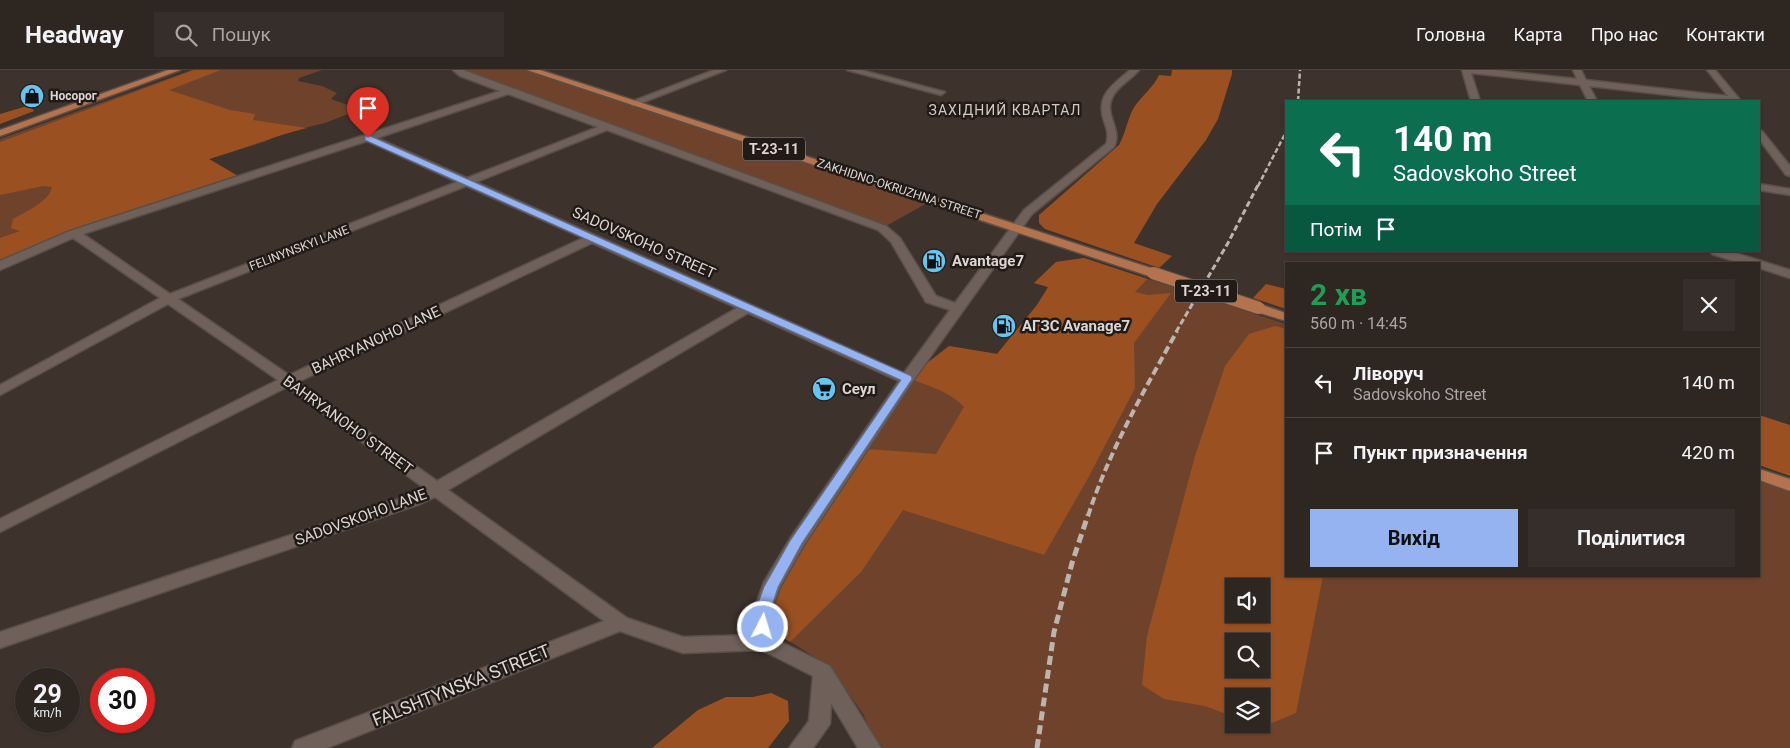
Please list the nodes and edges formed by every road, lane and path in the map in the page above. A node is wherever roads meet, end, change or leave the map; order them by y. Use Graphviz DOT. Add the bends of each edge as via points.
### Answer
graph roads {
  1 [pos="176,70"];
  2 [pos="457,70"];
  3 [pos="531,70"];
  4 [pos="722,70"];
  5 [pos="851,70"];
  6 [pos="1135,70"];
  7 [pos="1466,70"];
  8 [pos="1470,70"];
  9 [pos="1577,70"];
  10 [pos="1711,70"];
  11 [pos="1583,83"];
  12 [pos="507,90"];
  13 [pos="942,92"];
  14 [pos="1475,100"];
  15 [pos="1592,100"];
  16 [pos="1727,100"];
  17 [pos="1734,100"];
  18 [pos="633,103"];
  19 [pos="608,128"];
  20 [pos="0,132"];
  21 [pos="1760,134"];
  22 [pos="368,138"];
  23 [pos="1790,173"];
  24 [pos="468,183"];
  25 [pos="1760,187"];
  26 [pos="1790,192"];
  27 [pos="1017,228"];
  28 [pos="74,233"];
  29 [pos="592,238"];
  30 [pos="1719,252"];
  31 [pos="1752,262"];
  32 [pos="1760,265"];
  33 [pos="0,266"];
  34 [pos="1790,274"];
  35 [pos="170,298"];
  36 [pos="748,308"];
  37 [pos="958,309"];
  38 [pos="1285,317"];
  39 [pos="907,379"];
  40 [pos="288,381"];
  41 [pos="0,391"];
  42 [pos="1760,474"];
  43 [pos="1790,485"];
  44 [pos="435,490"];
  45 [pos="0,526"];
  46 [pos="620,622"];
  47 [pos="0,640"];
  48 [pos="764,642"];
  49 [pos="823,672"];
  50 [pos="303,748"];
  51 [pos="800,748"];
  52 [pos="870,748"];
  1 -- 20 [label="main road"];
  2 -- 12 [label="street"];
  3 -- 18 [label="main road, ZAKHIDNO-OKRUZHNA STREET / Т-23-11"];
  4 -- 18 [label="street"];
  5 -- 13 [label="street"];
  6 -- 27 [label="street" via="1107,99 1106,110 1114,134 1110,145 1028,212"];
  7 -- 14 [label="street"];
  8 -- 11 [label="street"];
  9 -- 11 [label="street"];
  10 -- 17 [label="street"];
  11 -- 15 [label="street"];
  11 -- 16 [label="street"];
  12 -- 19 [label="street"];
  12 -- 22 [label="street"];
  18 -- 27 [label="main road, ZAKHIDNO-OKRUZHNA STREET / Т-23-11"];
  19 -- 24 [label="street, FELINYNSKYI LANE"];
  19 -- 37 [label="street" via="882,228 901,247 931,300"];
  21 -- 23 [label="street"];
  22 -- 24 [label="street, SADOVSKOHO STREET"];
  22 -- 28 [label="street"];
  24 -- 29 [label="street, SADOVSKOHO STREET"];
  24 -- 35 [label="street, FELINYNSKYI LANE"];
  25 -- 26 [label="street"];
  27 -- 37 [label="street"];
  27 -- 38 [label="main road, ZAKHIDNO-OKRUZHNA STREET / Т-23-11, bridge"];
  28 -- 33 [label="street"];
  28 -- 35 [label="street, BAHRYANOHO STREET"];
  29 -- 36 [label="street, SADOVSKOHO STREET"];
  29 -- 40 [label="street, BAHRYANOHO LANE"];
  30 -- 31 [label="street"];
  32 -- 34 [label="street"];
  35 -- 40 [label="street, BAHRYANOHO STREET"];
  35 -- 41 [label="street, FELINYNSKYI LANE"];
  36 -- 39 [label="street, SADOVSKOHO STREET"];
  36 -- 44 [label="street, SADOVSKOHO LANE"];
  37 -- 39 [label="street"];
  39 -- 48 [label="street" via="797,541 771,587 762,612"];
  40 -- 44 [label="street, BAHRYANOHO STREET"];
  40 -- 45 [label="street, BAHRYANOHO LANE"];
  42 -- 43 [label="main road"];
  44 -- 46 [label="street, BAHRYANOHO STREET"];
  44 -- 47 [label="street, SADOVSKOHO LANE"];
  46 -- 48 [label="street, BAHRYANOHO STREET" via="683,645"];
  46 -- 50 [label="street, FALSHTYNSKA STREET"];
  48 -- 49 [label="street"];
  49 -- 51 [label="street" via="819,724"];
  49 -- 52 [label="street"];
}
